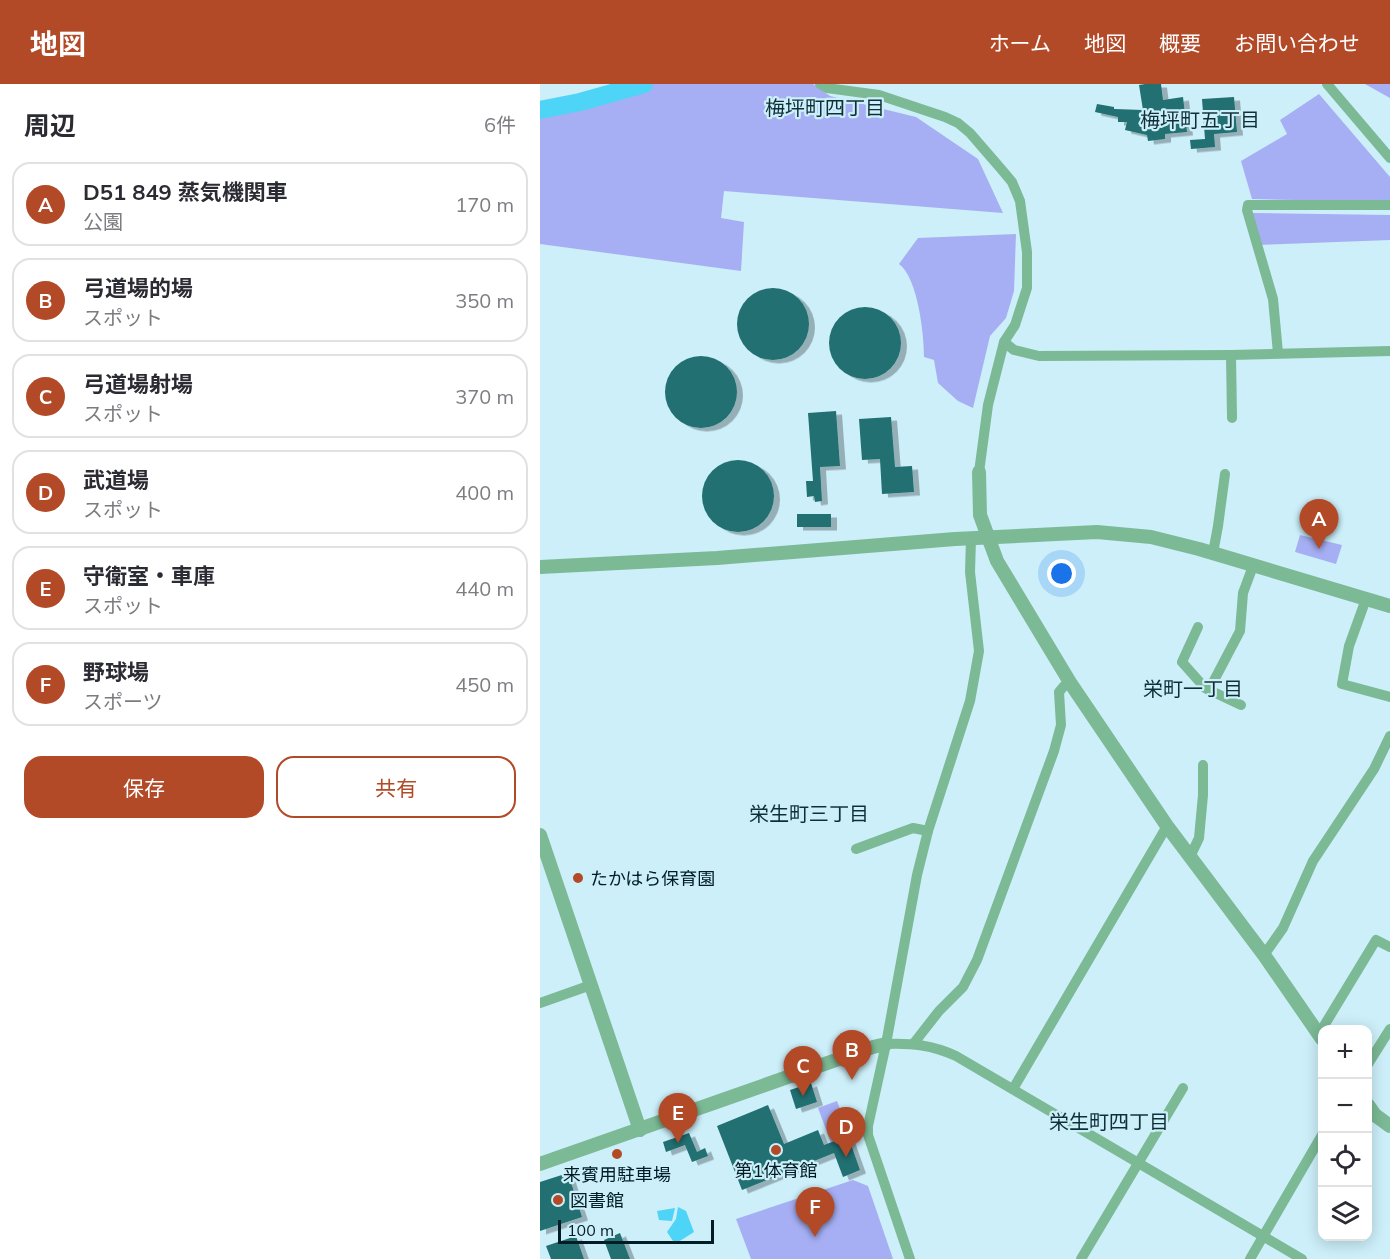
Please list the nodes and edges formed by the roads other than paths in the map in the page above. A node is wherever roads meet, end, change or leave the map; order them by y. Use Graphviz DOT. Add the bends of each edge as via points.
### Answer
graph roads {
  1 [pos="820,84"];
  2 [pos="1327,84"];
  3 [pos="1390,158"];
  4 [pos="1390,205"];
  5 [pos="1004,342"];
  6 [pos="1390,351"];
  7 [pos="1278,353"];
  8 [pos="1231,356"];
  9 [pos="1232,418"];
  10 [pos="979,472"];
  11 [pos="1225,474"];
  12 [pos="989,538"];
  13 [pos="971,539"];
  14 [pos="1213,553"];
  15 [pos="1253,566"];
  16 [pos="540,567"];
  17 [pos="1366,599"];
  18 [pos="1390,606"];
  19 [pos="1198,627"];
  20 [pos="1071,684"];
  21 [pos="1209,690"];
  22 [pos="1390,697"];
  23 [pos="1240,705"];
  24 [pos="1390,736"];
  25 [pos="1203,765"];
  26 [pos="1167,826"];
  27 [pos="928,831"];
  28 [pos="540,835"];
  29 [pos="855,849"];
  30 [pos="543,851"];
  31 [pos="1190,857"];
  32 [pos="1390,947"];
  33 [pos="1264,955"];
  34 [pos="591,985"];
  35 [pos="540,1003"];
  36 [pos="1327,1025"];
  37 [pos="1390,1029"];
  38 [pos="1318,1032"];
  39 [pos="914,1043"];
  40 [pos="886,1044"];
  41 [pos="1372,1058"];
  42 [pos="1183,1088"];
  43 [pos="1013,1089"];
  44 [pos="1372,1111"];
  45 [pos="1390,1126"];
  46 [pos="640,1130"];
  47 [pos="1318,1143"];
  48 [pos="540,1164"];
  49 [pos="1139,1164"];
  50 [pos="1264,1235"];
  51 [pos="910,1259"];
  52 [pos="1081,1259"];
  53 [pos="1250,1259"];
  54 [pos="1302,1259"];
  1 -- 5 [label="street" via="889,98 958,123 1012,183 1025,227 1029,273 1022,306"];
  2 -- 3 [label="street"];
  4 -- 7 [label="street" via="1248,206 1273,298"];
  5 -- 8 [label="street" via="1014,350 1039,356"];
  5 -- 10 [label="street" via="988,405"];
  6 -- 7 [label="street"];
  7 -- 8 [label="street"];
  8 -- 9 [label="street"];
  10 -- 12 [label="street" via="980,515"];
  11 -- 14 [label="street"];
  12 -- 13 [label="street"];
  12 -- 14 [label="street" via="1097,532 1151,537"];
  12 -- 20 [label="street" via="997,561"];
  13 -- 16 [label="street"];
  13 -- 27 [label="street" via="970,572 979,651 970,701"];
  14 -- 15 [label="street"];
  15 -- 17 [label="street"];
  15 -- 21 [label="street" via="1243,593 1240,631"];
  17 -- 18 [label="street"];
  17 -- 22 [label="street" via="1349,646 1342,684"];
  19 -- 21 [label="street" via="1182,662"];
  20 -- 26 [label="street"];
  20 -- 39 [label="street" via="1059,693 1061,725 1054,751 977,960 963,987"];
  21 -- 23 [label="street"];
  24 -- 33 [label="street" via="1374,769 1313,861 1283,928"];
  25 -- 31 [label="street" via="1199,838"];
  26 -- 31 [label="street"];
  26 -- 43 [label="street"];
  27 -- 29 [label="street" via="913,828"];
  27 -- 40 [label="street"];
  28 -- 30 [label="street"];
  30 -- 34 [label="street"];
  31 -- 33 [label="street"];
  32 -- 36 [label="street" via="1376,940"];
  33 -- 38 [label="street"];
  34 -- 35 [label="street"];
  34 -- 46 [label="street"];
  37 -- 41 [label="street"];
  39 -- 40 [label="street"];
  39 -- 43 [label="street" via="956,1056"];
  40 -- 46 [label="street"];
  40 -- 51 [label="street" via="868,1135"];
  42 -- 49 [label="street"];
  43 -- 49 [label="street"];
  44 -- 45 [label="street"];
  46 -- 48 [label="street"];
  47 -- 50 [label="street"];
  49 -- 50 [label="street"];
  49 -- 52 [label="street"];
  50 -- 53 [label="street"];
  50 -- 54 [label="street"];
}
